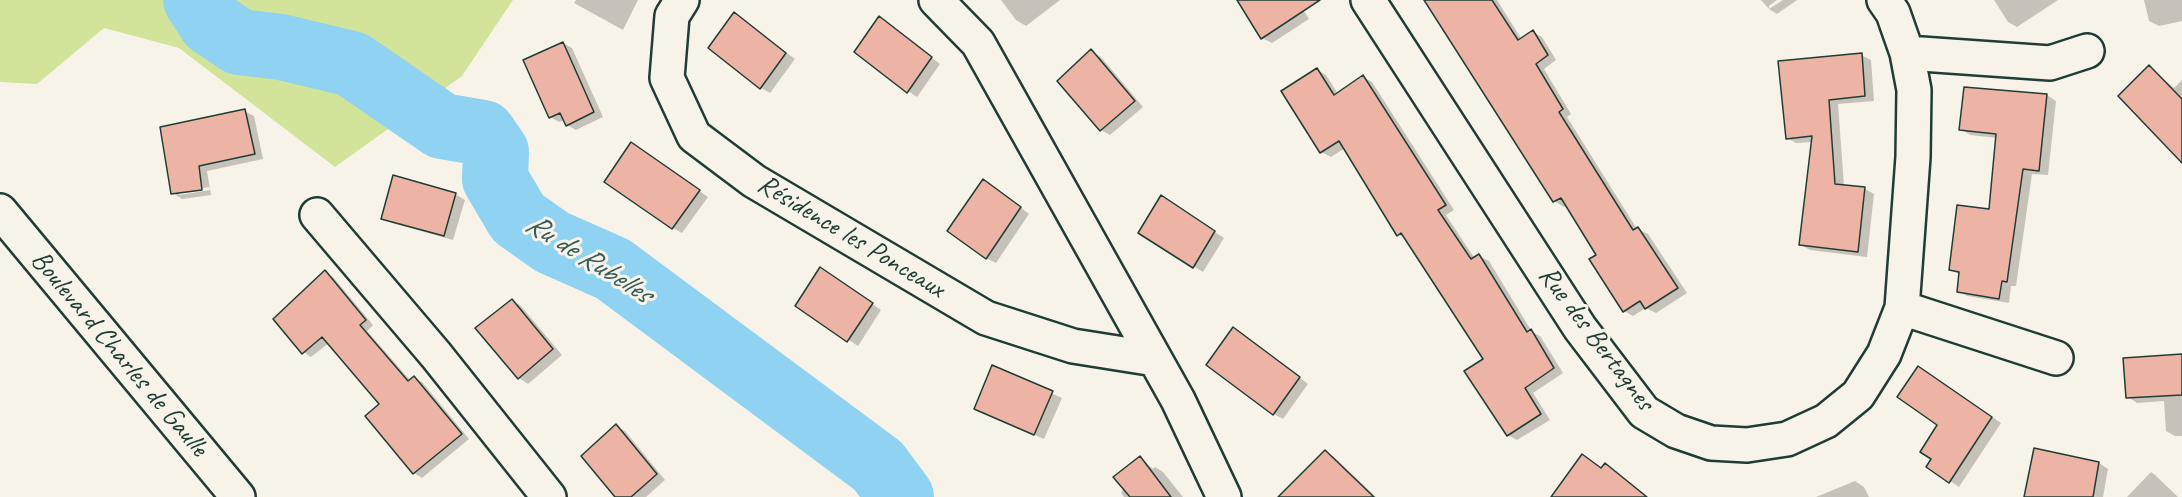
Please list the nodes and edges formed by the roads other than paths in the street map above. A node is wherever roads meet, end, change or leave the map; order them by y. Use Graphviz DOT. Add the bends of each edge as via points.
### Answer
graph roads {
  1 [pos="682,0"];
  2 [pos="936,0"];
  3 [pos="1368,0"];
  4 [pos="1884,0"];
  5 [pos="2087,51"];
  6 [pos="1907,53"];
  7 [pos="0,211"];
  8 [pos="317,215"];
  9 [pos="1902,308"];
  10 [pos="2056,358"];
  11 [pos="1155,359"];
  12 [pos="238,497"];
  13 [pos="549,497"];
  14 [pos="1224,497"];
  1 -- 11 [label="street, Résidence les Ponceaux" via="672,16 666,78 694,136 754,181 986,318 1073,346"];
  2 -- 11 [label="street" via="978,43"];
  3 -- 9 [label="street, Rue des Bertagnes" via="1580,328 1644,412 1676,431 1711,443 1747,445 1787,439 1826,421 1858,395 1884,354"];
  4 -- 6 [label="street, Rue des Bertagnes" via="1893,13"];
  5 -- 6 [label="street" via="2050,63"];
  6 -- 9 [label="street, Rue des Bertagnes" via="1914,90 1913,156"];
  7 -- 12 [label="street, Boulevard Charles de Gaulle"];
  8 -- 13 [label="street"];
  9 -- 10 [label="street"];
  11 -- 14 [label="street"];
}
